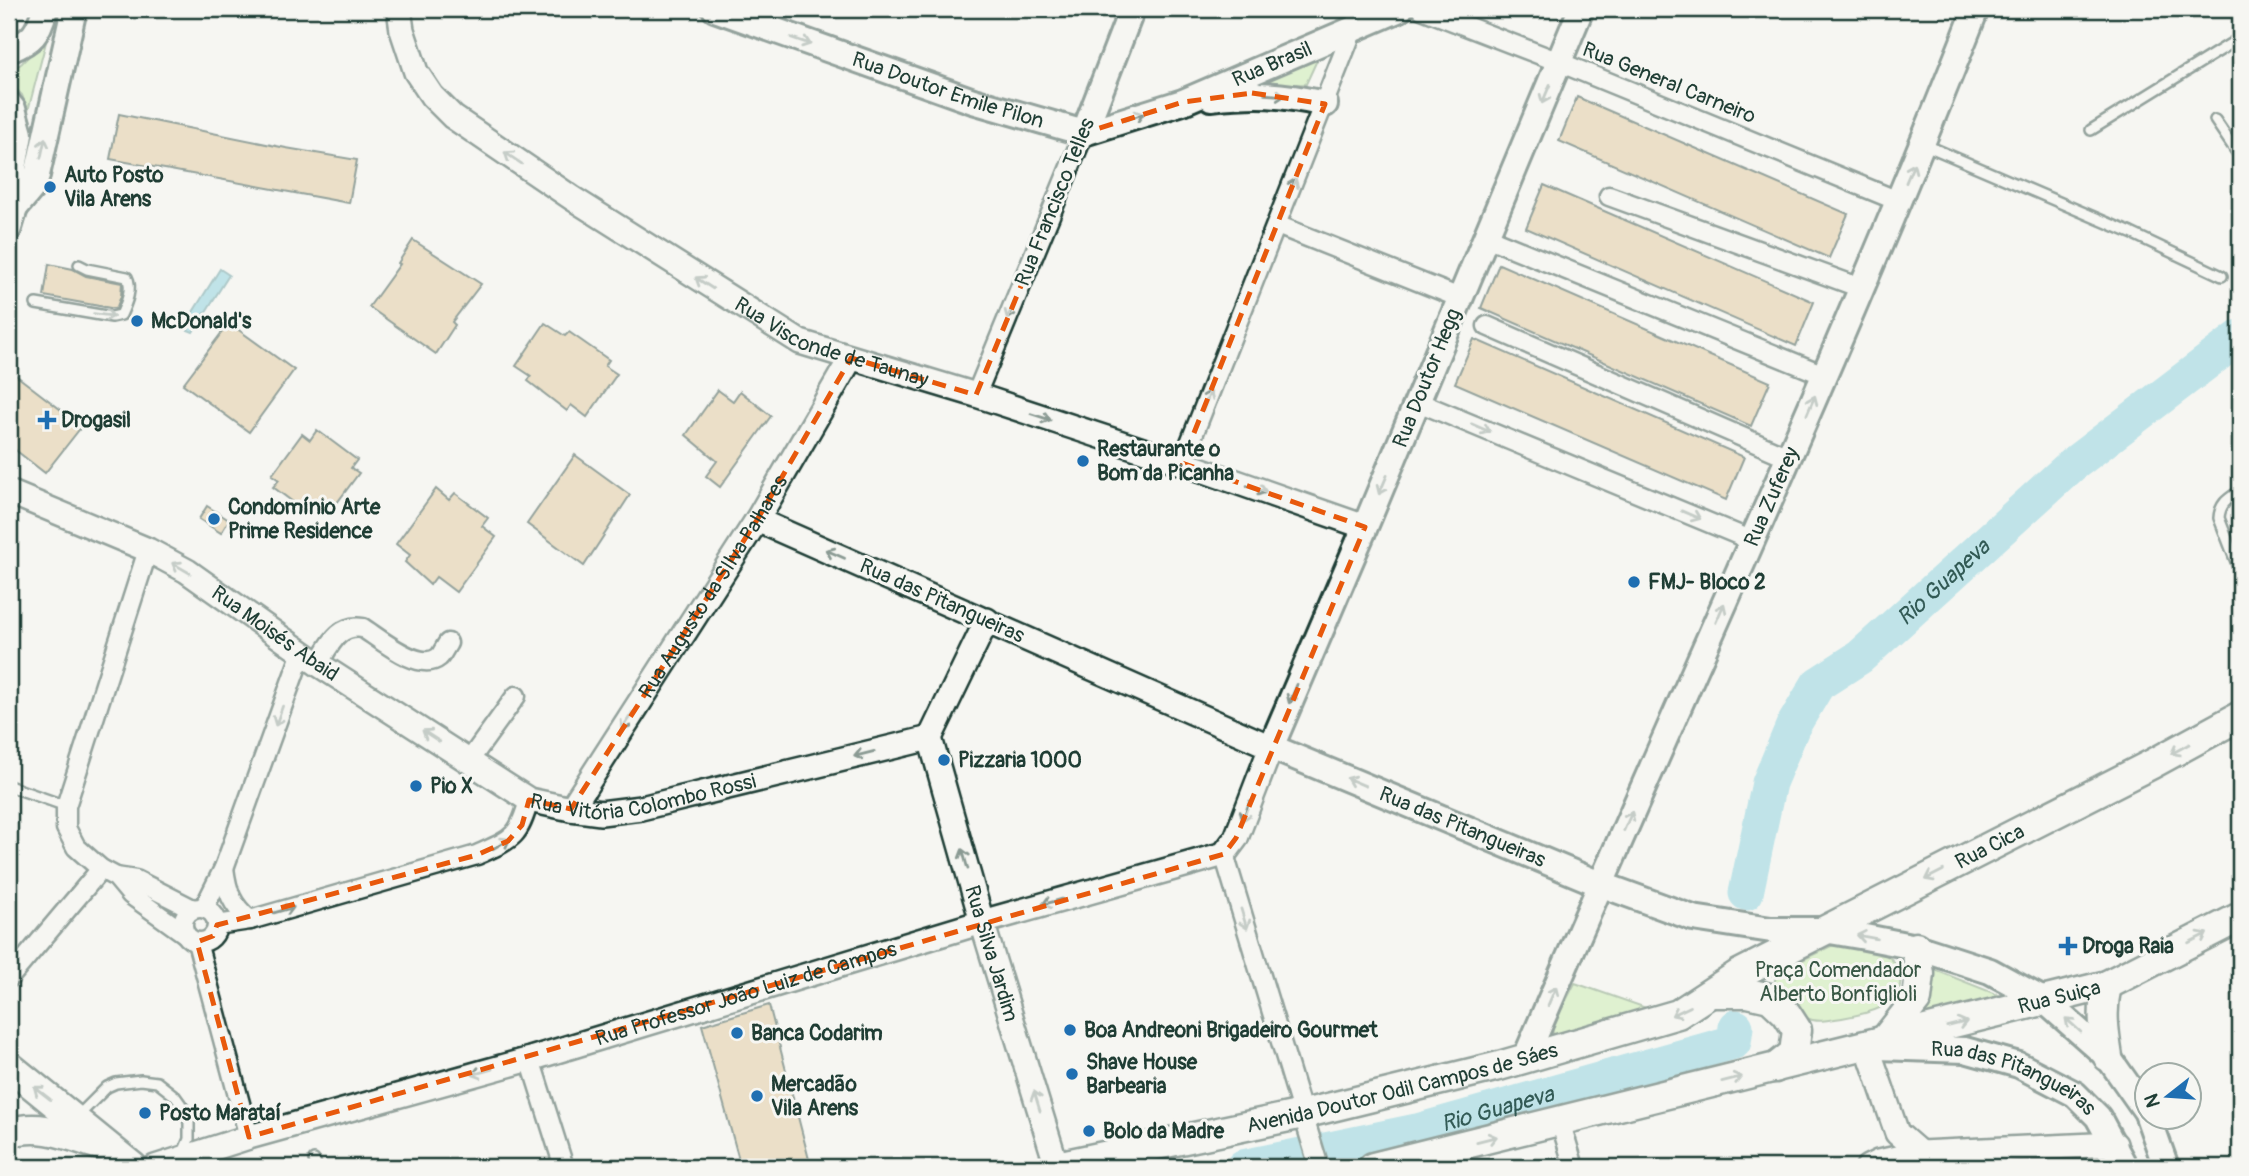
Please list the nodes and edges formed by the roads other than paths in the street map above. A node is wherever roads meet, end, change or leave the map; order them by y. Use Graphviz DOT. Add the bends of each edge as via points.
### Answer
graph roads {
  1 [pos="45,9"];
  2 [pos="74,9"];
  3 [pos="399,9"];
  4 [pos="1132,9"];
  5 [pos="1400,9"];
  6 [pos="1422,9"];
  7 [pos="1581,9"];
  8 [pos="1976,9"];
  9 [pos="731,12"];
  10 [pos="1357,18"];
  11 [pos="2240,38"];
  12 [pos="9,50"];
  13 [pos="1559,62"];
  14 [pos="1183,102"];
  15 [pos="1325,104"];
  16 [pos="11,106"];
  17 [pos="2215,120"];
  18 [pos="2091,130"];
  19 [pos="1084,133"];
  20 [pos="1922,144"];
  21 [pos="2240,157"];
  22 [pos="1609,196"];
  23 [pos="1898,201"];
  24 [pos="12,218"];
  25 [pos="1277,225"];
  26 [pos="1486,237"];
  27 [pos="79,265"];
  28 [pos="2222,276"];
  29 [pos="1861,288"];
  30 [pos="1460,298"];
  31 [pos="36,304"];
  32 [pos="1487,326"];
  33 [pos="850,358"];
  34 [pos="1824,375"];
  35 [pos="976,395"];
  36 [pos="1418,401"];
  37 [pos="1788,457"];
  38 [pos="1182,463"];
  39 [pos="2240,491"];
  40 [pos="9,492"];
  41 [pos="757,520"];
  42 [pos="1366,527"];
  43 [pos="1753,541"];
  44 [pos="148,550"];
  45 [pos="2240,572"];
  46 [pos="987,620"];
  47 [pos="448,643"];
  48 [pos="310,658"];
  49 [pos="516,696"];
  50 [pos="2240,716"];
  51 [pos="930,738"];
  52 [pos="1270,747"];
  53 [pos="469,761"];
  54 [pos="9,786"];
  55 [pos="529,800"];
  56 [pos="66,806"];
  57 [pos="570,809"];
  58 [pos="1224,854"];
  59 [pos="224,868"];
  60 [pos="108,873"];
  61 [pos="1600,884"];
  62 [pos="199,908"];
  63 [pos="2240,917"];
  64 [pos="250,919"];
  65 [pos="982,922"];
  66 [pos="217,925"];
  67 [pos="1824,930"];
  68 [pos="190,937"];
  69 [pos="1916,947"];
  70 [pos="1739,974"];
  71 [pos="9,978"];
  72 [pos="2107,985"];
  73 [pos="1712,993"];
  74 [pos="2045,1001"];
  75 [pos="1875,1044"];
  76 [pos="2108,1056"];
  77 [pos="530,1059"];
  78 [pos="1525,1059"];
  79 [pos="9,1066"];
  80 [pos="1775,1068"];
  81 [pos="2134,1094"];
  82 [pos="75,1119"];
  83 [pos="1305,1120"];
  84 [pos="1560,1121"];
  85 [pos="2153,1130"];
  86 [pos="9,1133"];
  87 [pos="249,1137"];
  88 [pos="2115,1144"];
  89 [pos="1920,1153"];
  90 [pos="124,1159"];
  91 [pos="180,1159"];
  92 [pos="155,1167"];
  93 [pos="564,1167"];
  94 [pos="1055,1167"];
  95 [pos="1319,1167"];
  96 [pos="1373,1167"];
  97 [pos="1574,1167"];
  98 [pos="1868,1167"];
  99 [pos="2125,1167"];
  100 [pos="2166,1167"];
  1 -- 12 [label="main road" via="28,43"];
  24 -- 2 [label="main road, one-way" via="35,184"];
  33 -- 3 [label="street, Rua Visconde de Taunay, one-way" via="800,342 760,319 453,117 416,72"];
  4 -- 19 [label="main road, Rua Francisco Telles"];
  5 -- 10 [label="main road, Rua Brasil"];
  6 -- 13 [label="street, Rua General Carneiro"];
  7 -- 13 [label="main road, Rua Doutor Hegg"];
  8 -- 20 [label="main road, Rua Zuferey"];
  9 -- 19 [label="main road, Rua Doutor Emile Pilon, one-way" via="973,102"];
  10 -- 14 [label="main road, Rua Brasil"];
  10 -- 15 [label="street"];
  11 -- 18 [label="lane"];
  13 -- 23 [label="street, Rua General Carneiro"];
  13 -- 26 [label="main road, Rua Doutor Hegg, one-way"];
  14 -- 15 [label="main road, one-way" via="1252,93"];
  19 -- 14 [label="main road, one-way"];
  25 -- 15 [label="street, one-way"];
  16 -- 24 [label="main road" via="20,134"];
  17 -- 21 [label="lane"];
  19 -- 35 [label="street, Rua Francisco Telles, one-way"];
  23 -- 20 [label="main road, Rua Zuferey, one-way"];
  20 -- 28 [label="lane"];
  22 -- 29 [label="street"];
  23 -- 29 [label="main road, Rua Zuferey"];
  25 -- 30 [label="street"];
  38 -- 25 [label="street, one-way"];
  26 -- 30 [label="main road, Rua Doutor Hegg"];
  26 -- 34 [label="street"];
  31 -- 27 [label="lane, one-way" via="121,315 127,303 127,276"];
  29 -- 34 [label="main road, Rua Zuferey"];
  30 -- 36 [label="main road, Rua Doutor Hegg"];
  32 -- 37 [label="street"];
  33 -- 35 [label="street, Rua Visconde de Taunay"];
  33 -- 41 [label="street, Rua Augusto da SIlva Palhares"];
  37 -- 34 [label="main road, Rua Zuferey, one-way"];
  35 -- 38 [label="street, Rua Visconde de Taunay, one-way"];
  36 -- 42 [label="main road, Rua Doutor Hegg, one-way"];
  36 -- 43 [label="street, one-way"];
  37 -- 43 [label="main road, Rua Zuferey"];
  38 -- 42 [label="street, Rua Visconde de Taunay, one-way"];
  39 -- 45 [label="lane" via="2224,501 2218,518"];
  40 -- 44 [label="street, Rua Moisés Abaid"];
  46 -- 41 [label="street, Rua das Pitangueiras, one-way"];
  41 -- 57 [label="street, Rua Augusto da SIlva Palhares, one-way"];
  42 -- 52 [label="main road, Rua Doutor Hegg, one-way"];
  61 -- 43 [label="main road, Rua Zuferey, one-way"];
  48 -- 44 [label="street, Rua Moisés Abaid, one-way" via="187,571"];
  44 -- 56 [label="street"];
  46 -- 51 [label="street"];
  46 -- 52 [label="street, Rua das Pitangueiras"];
  47 -- 48 [label="street" via="439,657 427,663 355,627 345,629"];
  53 -- 48 [label="street, Rua Moisés Abaid, one-way"];
  48 -- 59 [label="street, one-way"];
  49 -- 53 [label="street"];
  50 -- 67 [label="main road, Rua Cica, one-way"];
  51 -- 57 [label="street, Rua Vitória Colombo Rossi, one-way" via="640,808 601,813"];
  65 -- 51 [label="street, Rua Silva Jardim, one-way"];
  52 -- 58 [label="street, one-way" via="1236,838"];
  61 -- 52 [label="main road, Rua das Pitangueiras, one-way"];
  53 -- 55 [label="street, Rua Moisés Abaid"];
  54 -- 56 [label="lane"];
  55 -- 57 [label="street, Rua Vitória Colombo Rossi"];
  64 -- 55 [label="street, Rua Vitória Colombo Rossi, one-way" via="477,856 508,841 522,825"];
  56 -- 60 [label="street" via="66,828 76,847"];
  58 -- 65 [label="street, Rua Professor João Luiz de Campos, one-way"];
  58 -- 83 [label="street, one-way"];
  59 -- 62 [label="street"];
  59 -- 64 [label="street" via="231,901"];
  60 -- 62 [label="street" via="136,880"];
  60 -- 68 [label="street"];
  60 -- 71 [label="street"];
  61 -- 67 [label="main road, Rua das Pitangueiras" via="1718,924"];
  78 -- 61 [label="main road, Rua Zuferey, one-way"];
  62 -- 66 [label="street" via="214,914"];
  62 -- 68 [label="street" via="185,916"];
  72 -- 63 [label="main road, Rua Suiça, one-way"];
  64 -- 66 [label="street, Rua Vitória Colombo Rossi"];
  65 -- 77 [label="street, Rua Professor João Luiz de Campos"];
  94 -- 65 [label="street, Rua Silva Jardim, one-way"];
  66 -- 68 [label="street" via="208,940"];
  69 -- 67 [label="main road, Rua das Pitangueiras, one-way"];
  67 -- 70 [label="main road, Rua Cica"];
  68 -- 87 [label="street"];
  69 -- 74 [label="main road, Rua das Pitangueiras" via="1990,971"];
  69 -- 75 [label="main road" via="1917,999"];
  70 -- 73 [label="main road, Avenida Doutor Odil Campos de Sáes"];
  72 -- 74 [label="main road, Rua Suiça"];
  72 -- 76 [label="main road" via="2103,1026"];
  73 -- 78 [label="main road, Avenida Doutor Odil Campos de Sáes, one-way" via="1678,1014"];
  73 -- 80 [label="main road" via="1770,998 1786,1013 1797,1030 1794,1053"];
  75 -- 74 [label="main road, Rua Suiça, one-way"];
  76 -- 74 [label="main road, Rua das Pitangueiras, one-way"];
  75 -- 80 [label="main road"];
  75 -- 88 [label="main road, Rua das Pitangueiras" via="1965,1050 2019,1065 2075,1094 2098,1117"];
  75 -- 89 [label="street" via="1897,1133"];
  76 -- 81 [label="main road, Rua das Pitangueiras"];
  77 -- 87 [label="street, Rua Professor João Luiz de Campos, one-way"];
  77 -- 93 [label="street"];
  78 -- 83 [label="main road, Avenida Doutor Odil Campos de Sáes"];
  82 -- 79 [label="main road, one-way"];
  84 -- 80 [label="main road, one-way"];
  82 -- 90 [label="main road"];
  82 -- 91 [label="lane" via="107,1087 141,1080 157,1082 175,1096 190,1124 190,1139"];
  83 -- 94 [label="main road, Avenida Doutor Odil Campos de Sáes"];
  83 -- 95 [label="street"];
  96 -- 84 [label="main road, one-way"];
  84 -- 97 [label="street"];
  85 -- 100 [label="main road, Rua das Pitangueiras"];
  86 -- 90 [label="main road" via="34,1128 53,1131"];
  87 -- 91 [label="street, Rua Professor João Luiz de Campos"];
  88 -- 89 [label="street"];
  88 -- 99 [label="main road, Rua das Pitangueiras"];
  89 -- 98 [label="street"];
  91 -- 92 [label="street, Rua Professor João Luiz de Campos"];
}
